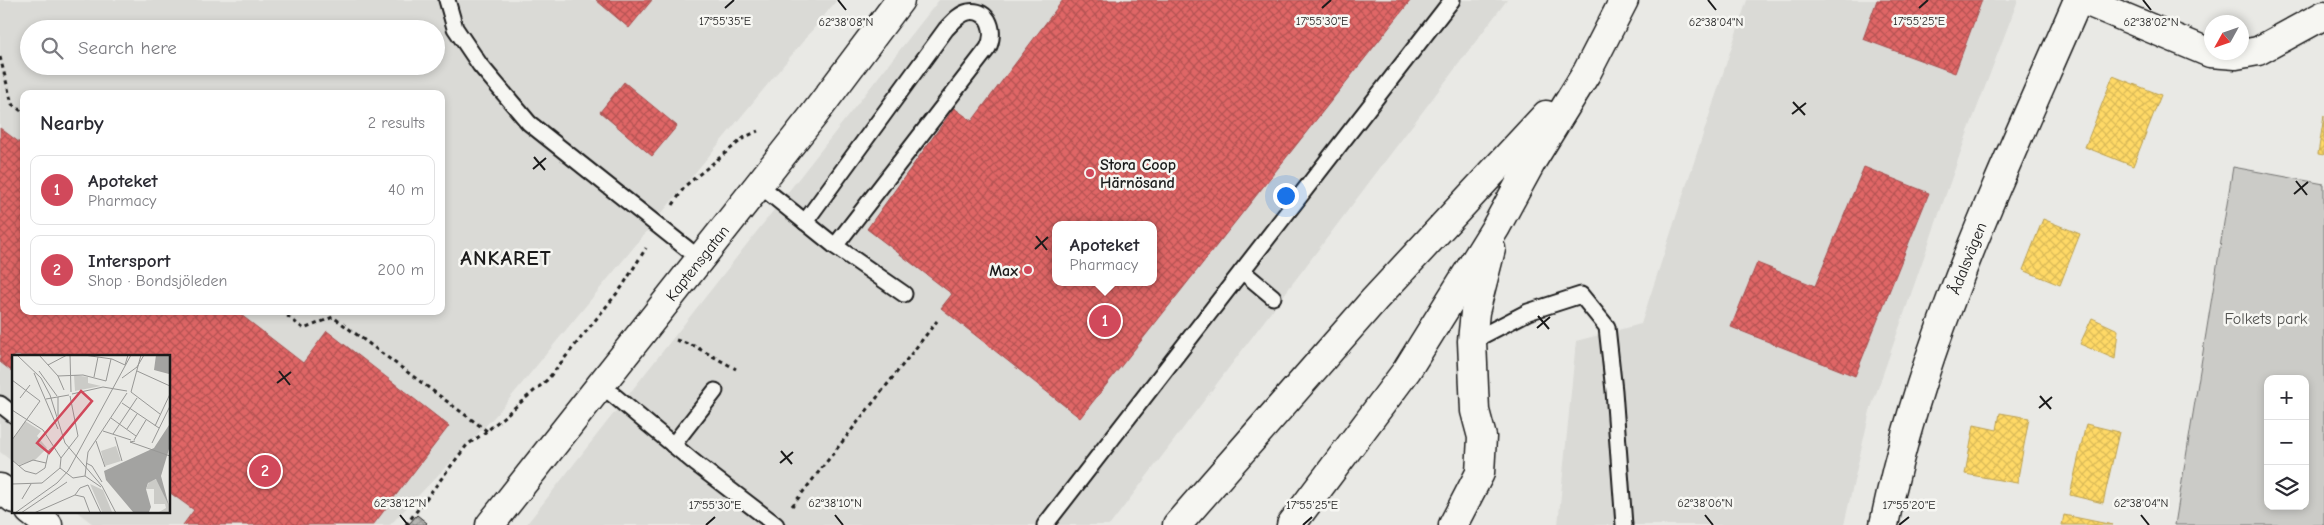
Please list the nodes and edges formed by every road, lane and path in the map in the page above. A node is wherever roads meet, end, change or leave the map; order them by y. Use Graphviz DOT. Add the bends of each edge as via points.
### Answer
graph roads {
  1 [pos="448,0"];
  2 [pos="900,0"];
  3 [pos="1452,0"];
  4 [pos="1624,0"];
  5 [pos="2078,0"];
  6 [pos="2083,0"];
  7 [pos="2324,15"];
  8 [pos="0,57"];
  9 [pos="1586,72"];
  10 [pos="20,110"];
  11 [pos="760,129"];
  12 [pos="758,184"];
  13 [pos="805,222"];
  14 [pos="1496,226"];
  15 [pos="660,227"];
  16 [pos="835,246"];
  17 [pos="700,259"];
  18 [pos="1242,271"];
  19 [pos="904,294"];
  20 [pos="1274,297"];
  21 [pos="286,315"];
  22 [pos="937,321"];
  23 [pos="666,337"];
  24 [pos="1472,341"];
  25 [pos="736,369"];
  26 [pos="600,384"];
  27 [pos="715,391"];
  28 [pos="0,404"];
  29 [pos="12,413"];
  30 [pos="487,431"];
  31 [pos="673,445"];
  32 [pos="0,488"];
  33 [pos="12,497"];
  34 [pos="790,508"];
  35 [pos="31,512"];
  36 [pos="48,525"];
  37 [pos="406,525"];
  38 [pos="490,525"];
  39 [pos="776,525"];
  40 [pos="1045,525"];
  41 [pos="1177,525"];
  42 [pos="1291,525"];
  43 [pos="1453,525"];
  44 [pos="1624,525"];
  45 [pos="1884,525"];
  1 -- 15 [label="lane" via="455,28 480,65 529,123"];
  2 -- 12 [label="main road, Kaptensgatan"];
  3 -- 18 [label="lane"];
  4 -- 9 [label="main road"];
  5 -- 45 [label="main road, Ådalsvägen" via="1964,266 1923,376"];
  6 -- 7 [label="main road" via="2210,53 2236,56 2258,51"];
  8 -- 10 [label="path" via="12,104"];
  9 -- 14 [label="main road"];
  9 -- 41 [label="main road" via="1374,300"];
  11 -- 15 [label="path" via="744,137 685,186"];
  12 -- 13 [label="lane"];
  12 -- 17 [label="main road, Kaptensgatan"];
  13 -- 16 [label="lane"];
  13 -- 16 [label="lane" via="946,29 969,12 979,13 988,20 993,29 988,48"];
  14 -- 24 [label="main road" via="1475,312"];
  14 -- 42 [label="main road" via="1407,370"];
  15 -- 17 [label="lane"];
  15 -- 30 [label="path" via="622,287 547,380"];
  16 -- 19 [label="lane"];
  17 -- 26 [label="main road, Kaptensgatan"];
  18 -- 20 [label="lane"];
  18 -- 40 [label="lane"];
  21 -- 30 [label="path" via="304,329 333,317"];
  22 -- 34 [label="path"];
  23 -- 25 [label="path" via="694,346"];
  24 -- 43 [label="main road" via="1475,411 1482,437 1480,473"];
  24 -- 44 [label="lane" via="1528,312 1581,295 1607,327"];
  26 -- 31 [label="lane"];
  26 -- 38 [label="main road, Kaptensgatan"];
  27 -- 31 [label="lane"];
  28 -- 29 [label="lane"];
  30 -- 37 [label="path" via="467,445"];
  31 -- 39 [label="lane"];
  32 -- 33 [label="main road"];
  35 -- 36 [label="main road"];
}
